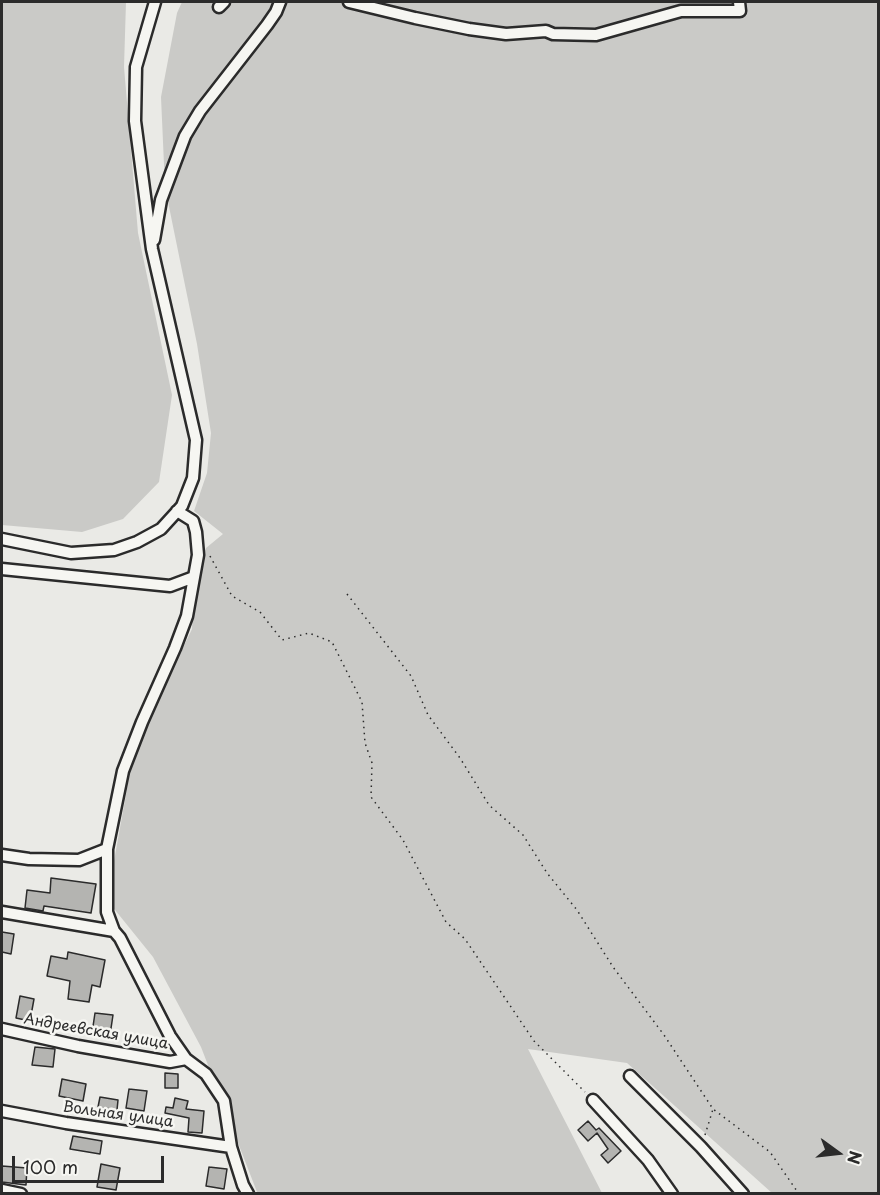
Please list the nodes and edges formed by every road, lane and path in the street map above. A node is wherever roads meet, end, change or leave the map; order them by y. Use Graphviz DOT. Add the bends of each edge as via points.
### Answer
graph roads {
  1 [pos="155,2"];
  2 [pos="279,2"];
  3 [pos="350,2"];
  4 [pos="739,2"];
  5 [pos="152,249"];
  6 [pos="177,511"];
  7 [pos="2,539"];
  8 [pos="210,557"];
  9 [pos="2,569"];
  10 [pos="194,578"];
  11 [pos="347,594"];
  12 [pos="107,849"];
  13 [pos="2,855"];
  14 [pos="2,912"];
  15 [pos="114,931"];
  16 [pos="2,1029"];
  17 [pos="186,1059"];
  18 [pos="630,1076"];
  19 [pos="593,1100"];
  20 [pos="713,1109"];
  21 [pos="2,1111"];
  22 [pos="231,1147"];
  23 [pos="701,1148"];
  24 [pos="2,1190"];
  25 [pos="21,1194"];
  26 [pos="248,1194"];
  27 [pos="672,1194"];
  28 [pos="743,1194"];
  29 [pos="799,1194"];
  1 -- 5 [label="street" via="136,67 135,121"];
  2 -- 5 [label="street" via="272,18 185,136 161,200"];
  3 -- 4 [label="street" via="506,34 546,31 596,35 681,11 740,11"];
  5 -- 6 [label="street" via="196,440 193,478"];
  6 -- 7 [label="street" via="161,529 114,550 71,553"];
  6 -- 10 [label="street" via="193,521 196,532"];
  8 -- 19 [label="path" via="232,596 260,612 282,640 309,633 332,642 362,702 364,743 372,763 371,797 403,840 446,922 465,939 534,1041"];
  9 -- 10 [label="street" via="170,586"];
  10 -- 12 [label="street" via="187,616 123,771"];
  11 -- 20 [label="path" via="411,676 429,715 489,805 523,835"];
  12 -- 13 [label="street" via="79,860"];
  12 -- 15 [label="street" via="107,912"];
  14 -- 15 [label="street"];
  15 -- 17 [label="street"];
  16 -- 17 [label="street, Андреевская улица" via="170,1062"];
  17 -- 22 [label="street" via="206,1074 224,1101"];
  18 -- 23 [label="street"];
  19 -- 27 [label="street" via="648,1160"];
  20 -- 23 [label="path"];
  20 -- 29 [label="path" via="770,1152"];
  21 -- 22 [label="street, Вольная улица"];
  22 -- 26 [label="street"];
  23 -- 28 [label="street"];
  24 -- 25 [label="street"];
}
